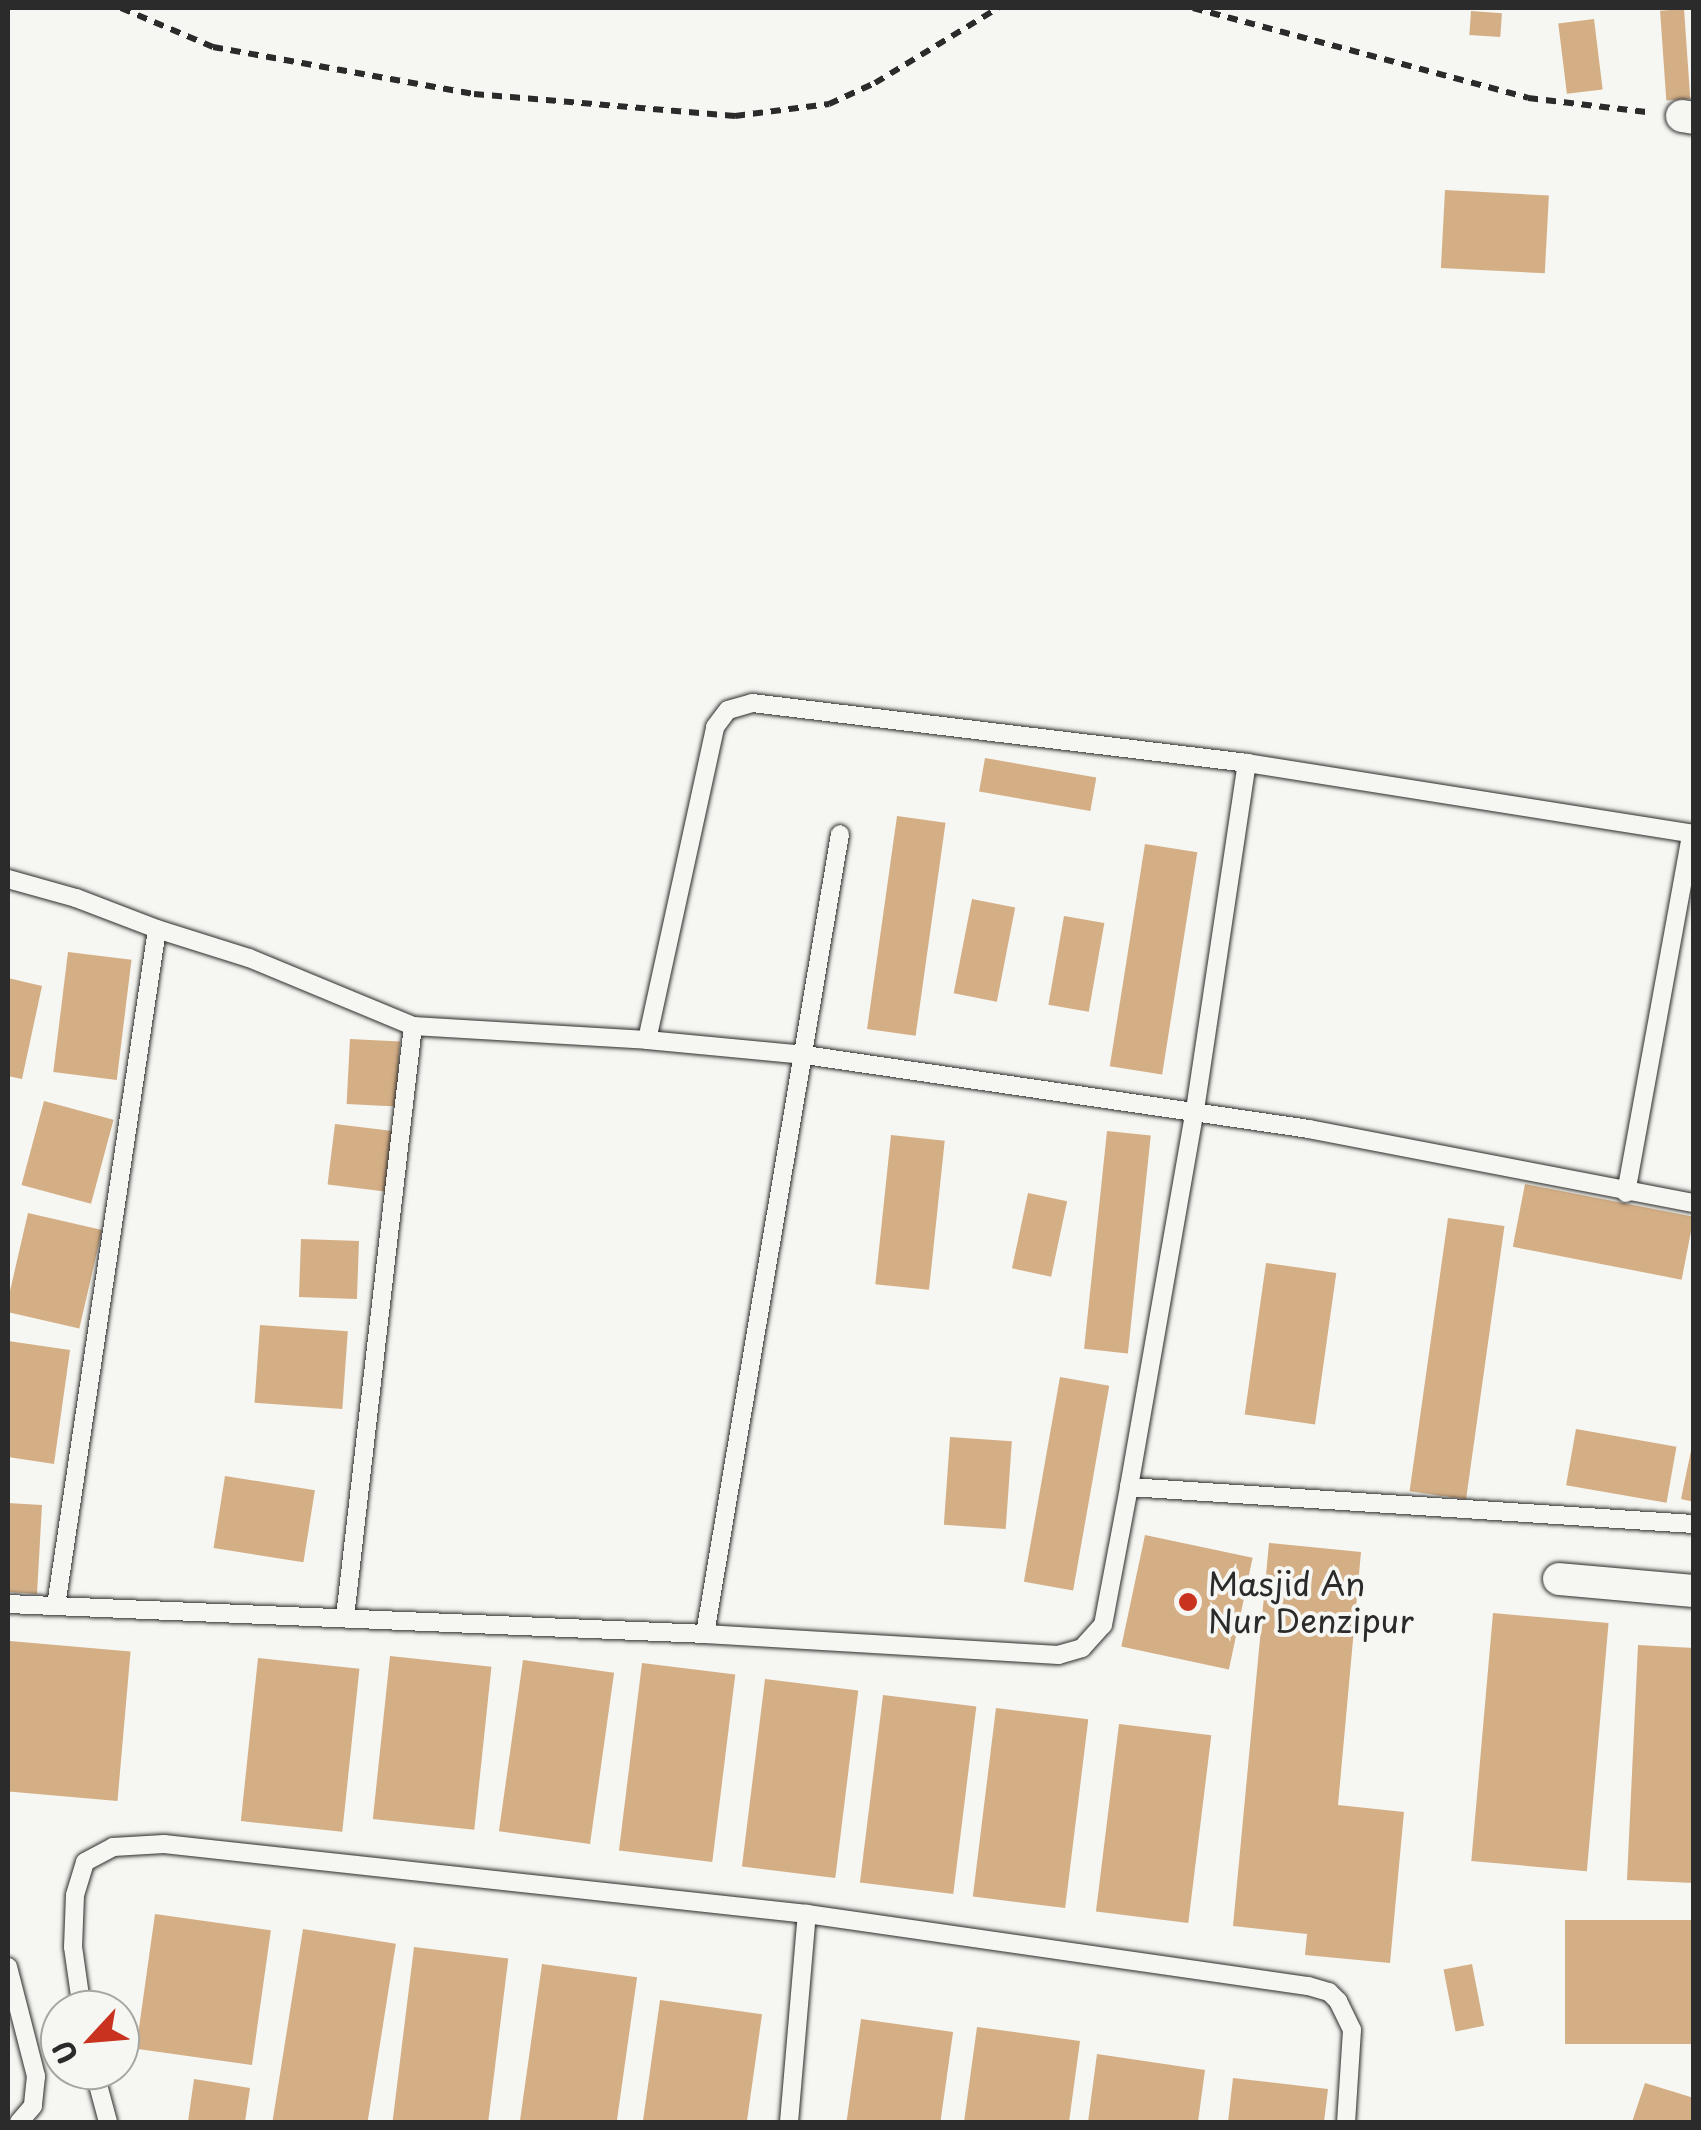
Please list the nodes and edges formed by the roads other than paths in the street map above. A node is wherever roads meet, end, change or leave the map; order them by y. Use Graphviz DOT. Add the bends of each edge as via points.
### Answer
graph roads {
  1 [pos="1247,763"];
  2 [pos="840,834"];
  3 [pos="1692,834"];
  4 [pos="8,878"];
  5 [pos="157,929"];
  6 [pos="413,1026"];
  7 [pos="648,1040"];
  8 [pos="805,1055"];
  9 [pos="1196,1110"];
  10 [pos="1626,1194"];
  11 [pos="1694,1203"];
  12 [pos="1130,1487"];
  13 [pos="1694,1524"];
  14 [pos="1558,1579"];
  15 [pos="1694,1591"];
  16 [pos="8,1604"];
  17 [pos="56,1606"];
  18 [pos="345,1617"];
  19 [pos="705,1634"];
  20 [pos="807,1914"];
  21 [pos="8,1968"];
  22 [pos="79,1990"];
  23 [pos="99,2090"];
  24 [pos="19,2122"];
  25 [pos="108,2122"];
  26 [pos="789,2122"];
  27 [pos="1346,2122"];
  1 -- 3 [label="lane"];
  1 -- 7 [label="lane" via="767,704 728,710 708,754"];
  1 -- 9 [label="lane"];
  2 -- 8 [label="lane"];
  3 -- 10 [label="lane"];
  4 -- 5 [label="lane"];
  5 -- 6 [label="lane" via="249,958"];
  5 -- 17 [label="lane"];
  6 -- 7 [label="lane"];
  6 -- 18 [label="lane"];
  7 -- 8 [label="lane"];
  8 -- 9 [label="lane"];
  8 -- 19 [label="lane"];
  9 -- 10 [label="lane"];
  9 -- 12 [label="lane"];
  10 -- 11 [label="lane"];
  12 -- 13 [label="lane"];
  12 -- 19 [label="lane" via="1103,1625 1082,1648 1058,1654"];
  14 -- 15 [label="street"];
  16 -- 17 [label="lane"];
  17 -- 18 [label="lane"];
  18 -- 19 [label="lane"];
  20 -- 22 [label="lane" via="164,1844 113,1847 85,1862 74,1896"];
  20 -- 26 [label="lane"];
  20 -- 27 [label="lane" via="1329,1992 1352,2030"];
  21 -- 24 [label="lane" via="36,2076 34,2106"];
  23 -- 25 [label="lane"];
}
